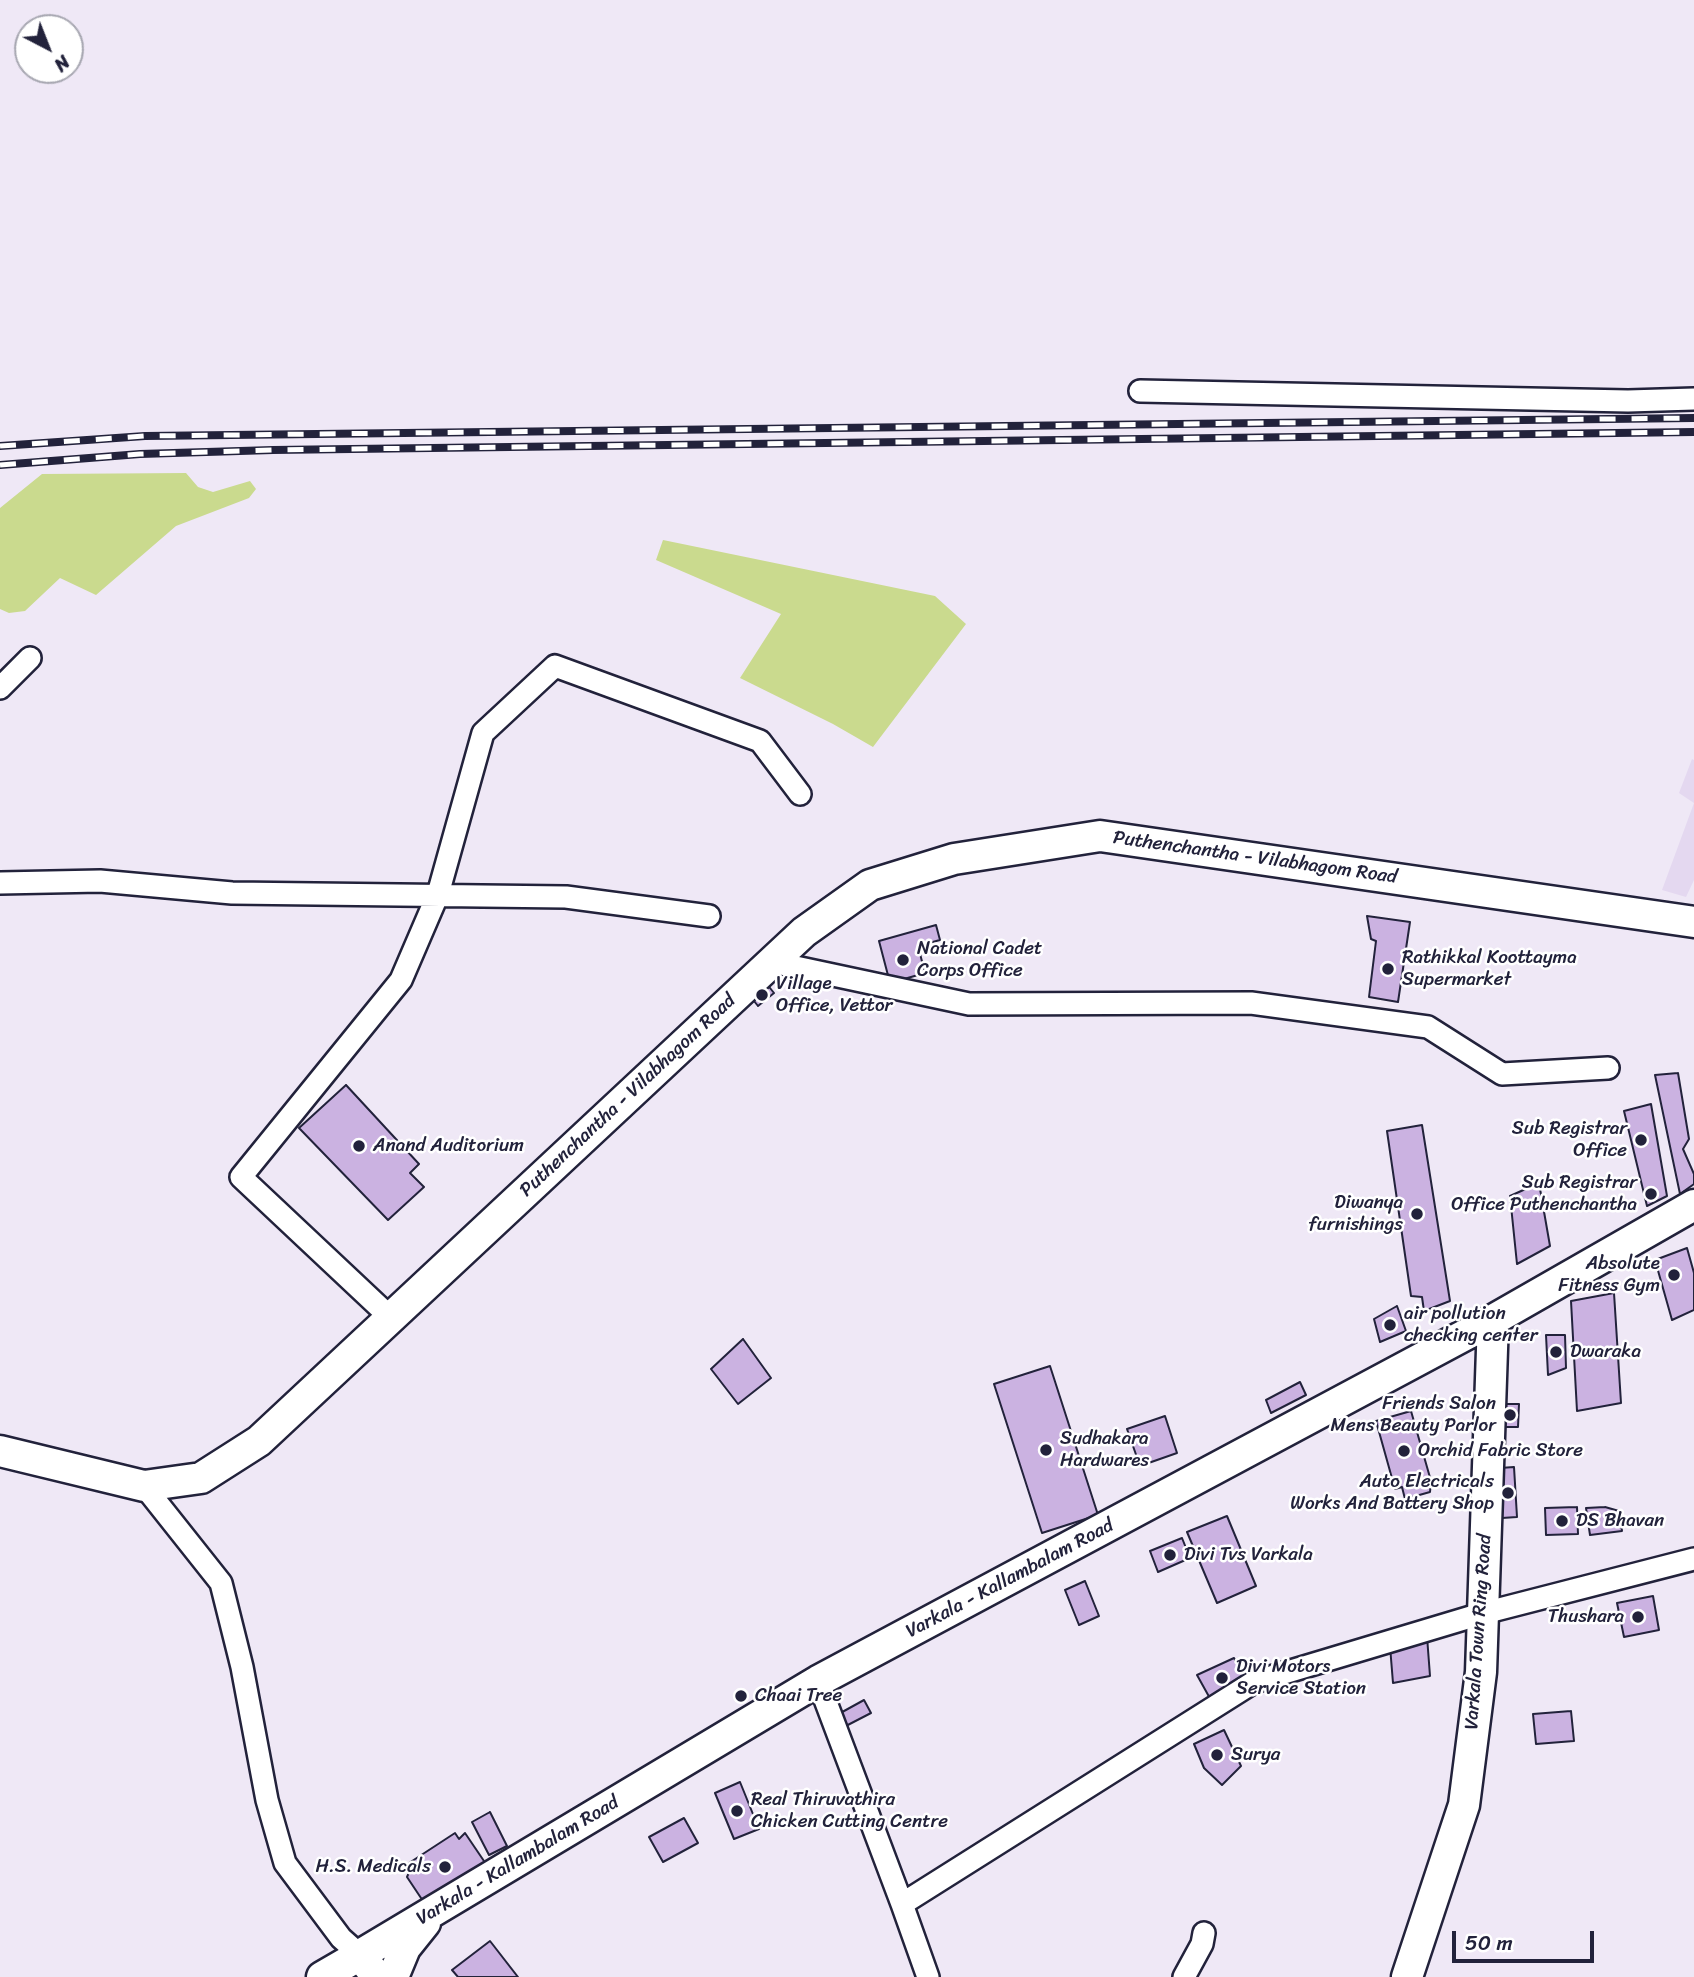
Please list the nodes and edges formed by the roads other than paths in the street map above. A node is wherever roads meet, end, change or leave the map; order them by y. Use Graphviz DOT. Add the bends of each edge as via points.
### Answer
graph roads {
  1 [pos="1140,391"];
  2 [pos="1694,399"];
  3 [pos="30,658"];
  4 [pos="0,688"];
  5 [pos="800,794"];
  6 [pos="0,883"];
  7 [pos="438,894"];
  8 [pos="709,916"];
  9 [pos="1694,922"];
  10 [pos="772,962"];
  11 [pos="1608,1068"];
  12 [pos="1694,1205"];
  13 [pos="391,1318"];
  14 [pos="1493,1320"];
  15 [pos="0,1451"];
  16 [pos="144,1486"];
  17 [pos="1694,1559"];
  18 [pos="1483,1613"];
  19 [pos="818,1681"];
  20 [pos="902,1904"];
  21 [pos="433,1911"];
  22 [pos="1204,1933"];
  23 [pos="369,1966"];
  24 [pos="322,1977"];
  25 [pos="393,1977"];
  26 [pos="928,1977"];
  27 [pos="1184,1977"];
  28 [pos="1407,1977"];
  1 -- 2 [label="street"];
  3 -- 4 [label="street"];
  5 -- 7 [label="street" via="760,741 555,666 483,733"];
  6 -- 7 [label="street" via="100,881 232,893"];
  7 -- 8 [label="street" via="566,897"];
  7 -- 13 [label="street" via="401,980 241,1177"];
  9 -- 10 [label="main road, Puthenchantha - Vilabhagom Road" via="1100,836 954,859 870,885 804,932"];
  10 -- 11 [label="street" via="969,1004 1251,1003 1428,1027 1502,1074"];
  10 -- 13 [label="main road, Puthenchantha - Vilabhagom Road"];
  12 -- 14 [label="main road, Varkala - Kallambalam Road"];
  13 -- 16 [label="main road, Puthenchantha - Vilabhagom Road" via="259,1441 201,1478"];
  14 -- 18 [label="main road, Varkala Town Ring Road"];
  14 -- 19 [label="main road, Varkala - Kallambalam Road"];
  15 -- 16 [label="main road, Puthenchantha - Vilabhagom Road"];
  16 -- 23 [label="street" via="221,1583 267,1800 285,1863 341,1938"];
  17 -- 18 [label="street"];
  18 -- 20 [label="street" via="1254,1682"];
  18 -- 28 [label="main road, Varkala Town Ring Road" via="1481,1672 1464,1805"];
  19 -- 20 [label="street"];
  19 -- 21 [label="main road, Varkala - Kallambalam Road"];
  20 -- 26 [label="street"];
  21 -- 23 [label="main road, Varkala - Kallambalam Road"];
  21 -- 25 [label="main road" via="405,1948"];
  22 -- 27 [label="street"];
  23 -- 24 [label="main road, Varkala - Kallambalam Road"];
}
